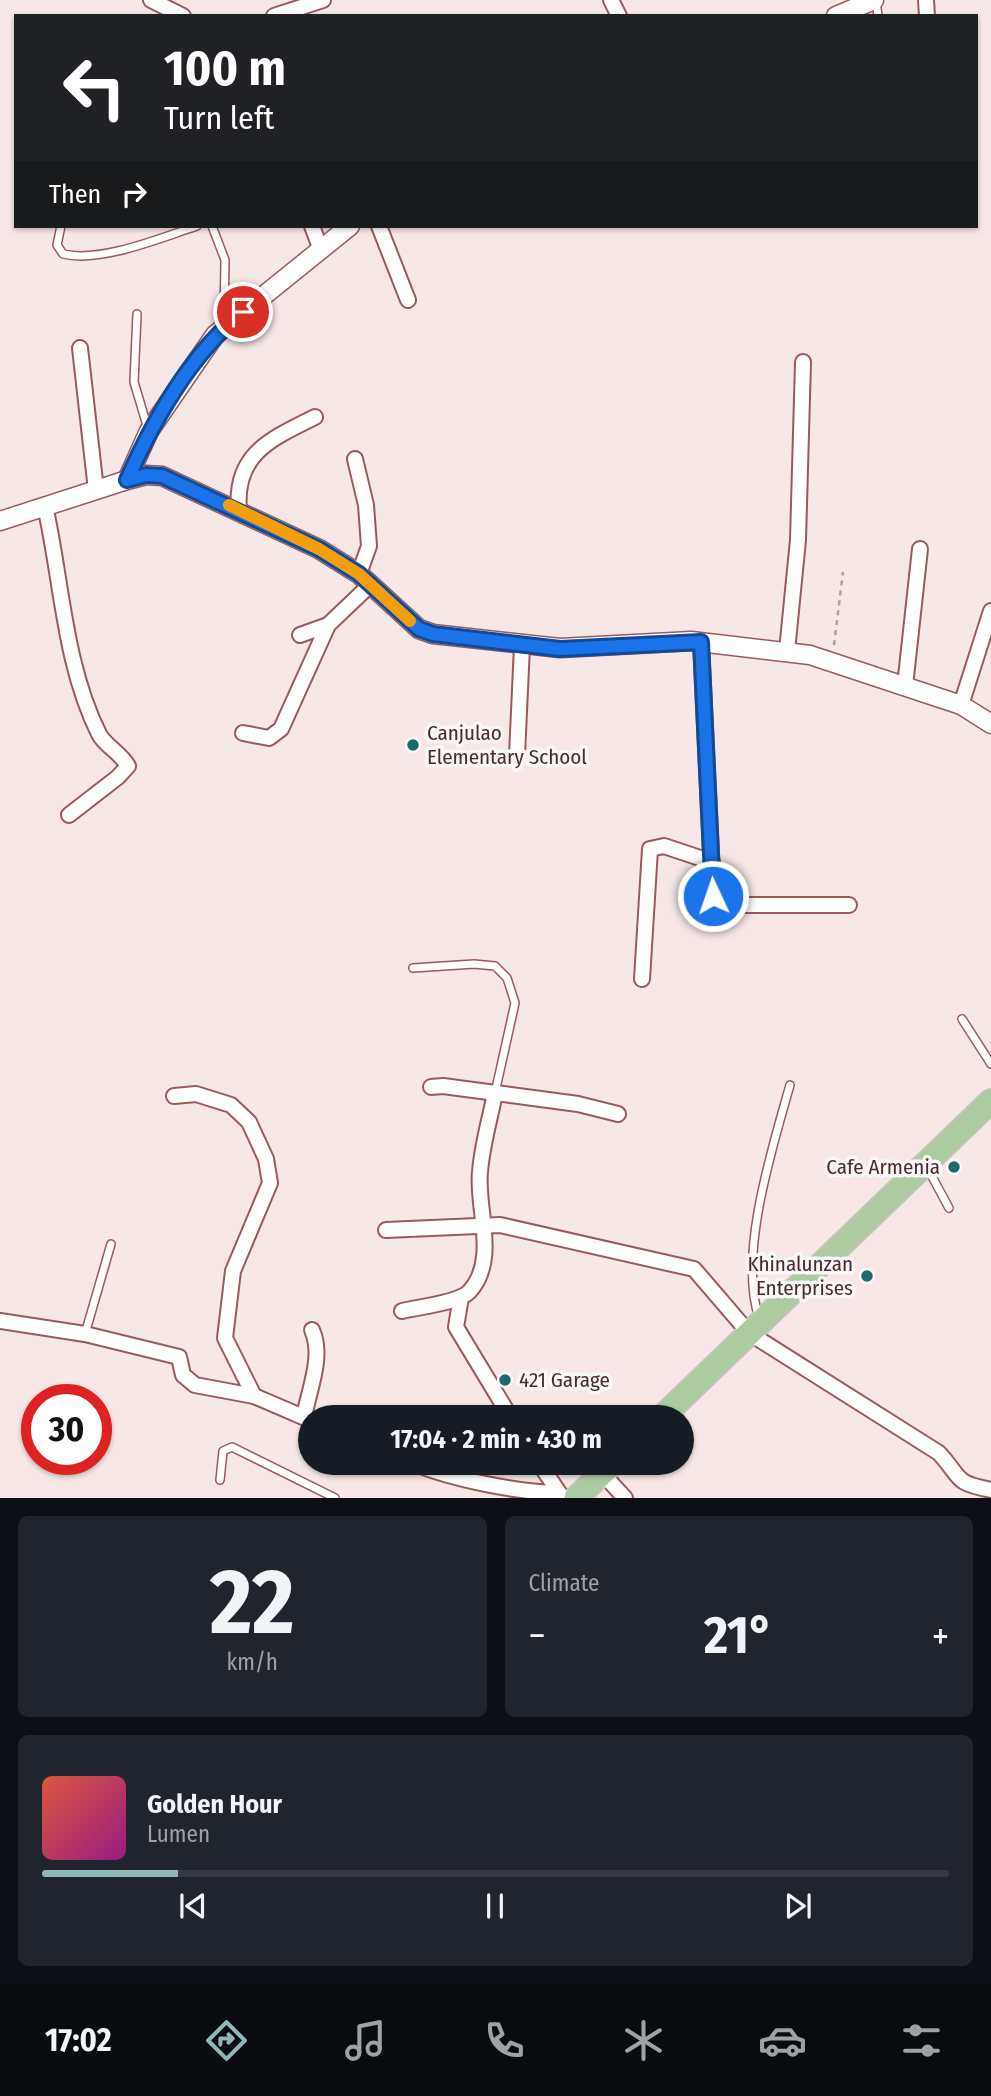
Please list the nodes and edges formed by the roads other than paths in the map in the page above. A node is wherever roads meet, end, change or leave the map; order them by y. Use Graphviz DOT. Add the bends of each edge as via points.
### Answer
graph roads {
  1 [pos="151,0"];
  2 [pos="323,0"];
  3 [pos="875,0"];
  4 [pos="851,4"];
  5 [pos="179,14"];
  6 [pos="280,14"];
  7 [pos="61,228"];
  8 [pos="191,228"];
  9 [pos="213,228"];
  10 [pos="313,228"];
  11 [pos="348,228"];
  12 [pos="380,228"];
  13 [pos="321,250"];
  14 [pos="408,300"];
  15 [pos="137,314"];
  16 [pos="223,328"];
  17 [pos="80,348"];
  18 [pos="803,362"];
  19 [pos="315,417"];
  20 [pos="149,431"];
  21 [pos="355,459"];
  22 [pos="127,480"];
  23 [pos="96,490"];
  24 [pos="45,506"];
  25 [pos="239,510"];
  26 [pos="0,521"];
  27 [pos="920,549"];
  28 [pos="364,580"];
  29 [pos="991,611"];
  30 [pos="328,625"];
  31 [pos="987,626"];
  32 [pos="300,635"];
  33 [pos="701,642"];
  34 [pos="522,646"];
  35 [pos="787,651"];
  36 [pos="905,686"];
  37 [pos="961,705"];
  38 [pos="991,723"];
  39 [pos="243,733"];
  40 [pos="517,755"];
  41 [pos="69,815"];
  42 [pos="712,862"];
  43 [pos="849,905"];
  44 [pos="413,968"];
  45 [pos="642,979"];
  46 [pos="962,1019"];
  47 [pos="991,1063"];
  48 [pos="790,1085"];
  49 [pos="431,1087"];
  50 [pos="495,1093"];
  51 [pos="174,1096"];
  52 [pos="991,1101"];
  53 [pos="618,1114"];
  54 [pos="926,1166"];
  55 [pos="949,1208"];
  56 [pos="485,1224"];
  57 [pos="386,1230"];
  58 [pos="111,1244"];
  59 [pos="461,1297"];
  60 [pos="402,1311"];
  61 [pos="0,1321"];
  62 [pos="755,1327"];
  63 [pos="313,1330"];
  64 [pos="85,1334"];
  65 [pos="254,1396"];
  66 [pos="308,1405"];
  67 [pos="503,1405"];
  68 [pos="674,1405"];
  69 [pos="298,1414"];
  70 [pos="446,1475"];
  71 [pos="549,1475"];
  72 [pos="598,1475"];
  73 [pos="612,1475"];
  74 [pos="220,1480"];
  75 [pos="991,1490"];
  76 [pos="566,1496"];
  77 [pos="335,1497"];
  78 [pos="625,1497"];
  1 -- 5 [label="street"];
  2 -- 6 [label="street"];
  3 -- 4 [label="street"];
  7 -- 8 [label="lane" via="57,245 63,254 76,257 134,246"];
  9 -- 16 [label="lane" via="225,260"];
  10 -- 13 [label="street"];
  11 -- 13 [label="street"];
  12 -- 14 [label="street"];
  13 -- 16 [label="street"];
  15 -- 20 [label="lane" via="134,383"];
  16 -- 20 [label="street"];
  17 -- 23 [label="street"];
  18 -- 35 [label="street" via="798,540"];
  19 -- 25 [label="street" via="255,453 240,475"];
  20 -- 22 [label="street"];
  21 -- 28 [label="street" via="366,505 369,546"];
  22 -- 23 [label="street"];
  22 -- 25 [label="street" via="162,476"];
  23 -- 24 [label="street"];
  24 -- 26 [label="street"];
  24 -- 41 [label="street" via="82,686 100,736 128,766"];
  25 -- 28 [label="street" via="319,549"];
  27 -- 36 [label="street"];
  28 -- 30 [label="street"];
  28 -- 34 [label="street" via="419,629"];
  29 -- 31 [label="street"];
  30 -- 32 [label="street"];
  30 -- 39 [label="street" via="281,729 269,738"];
  31 -- 37 [label="street"];
  33 -- 34 [label="street" via="560,649"];
  33 -- 35 [label="street"];
  33 -- 42 [label="street"];
  34 -- 40 [label="street"];
  35 -- 36 [label="street"];
  36 -- 37 [label="street"];
  37 -- 38 [label="street"];
  42 -- 43 [label="street" via="713,896 730,905"];
  42 -- 45 [label="street" via="664,846 650,849"];
  44 -- 50 [label="lane" via="474,964 495,967 507,978 514,1003"];
  46 -- 47 [label="lane"];
  48 -- 62 [label="lane" via="751,1261"];
  49 -- 50 [label="street"];
  50 -- 53 [label="street"];
  50 -- 56 [label="street" via="480,1171"];
  51 -- 65 [label="street" via="196,1094 231,1105 249,1122 266,1159 270,1183 233,1271 225,1338"];
  52 -- 54 [label="main road"];
  54 -- 55 [label="lane"];
  54 -- 62 [label="main road"];
  56 -- 57 [label="street"];
  56 -- 59 [label="street" via="478,1275"];
  56 -- 62 [label="street" via="694,1269"];
  58 -- 64 [label="lane"];
  59 -- 60 [label="street"];
  59 -- 67 [label="street" via="456,1327"];
  61 -- 64 [label="street"];
  62 -- 68 [label="main road"];
  62 -- 75 [label="street" via="939,1454 956,1478"];
  63 -- 66 [label="street" via="319,1353"];
  64 -- 65 [label="street" via="179,1357 188,1381"];
  65 -- 69 [label="street"];
  70 -- 76 [label="street"];
  71 -- 76 [label="street"];
  72 -- 76 [label="main road"];
  73 -- 78 [label="street"];
  74 -- 77 [label="lane" via="223,1451 232,1447"];
}
